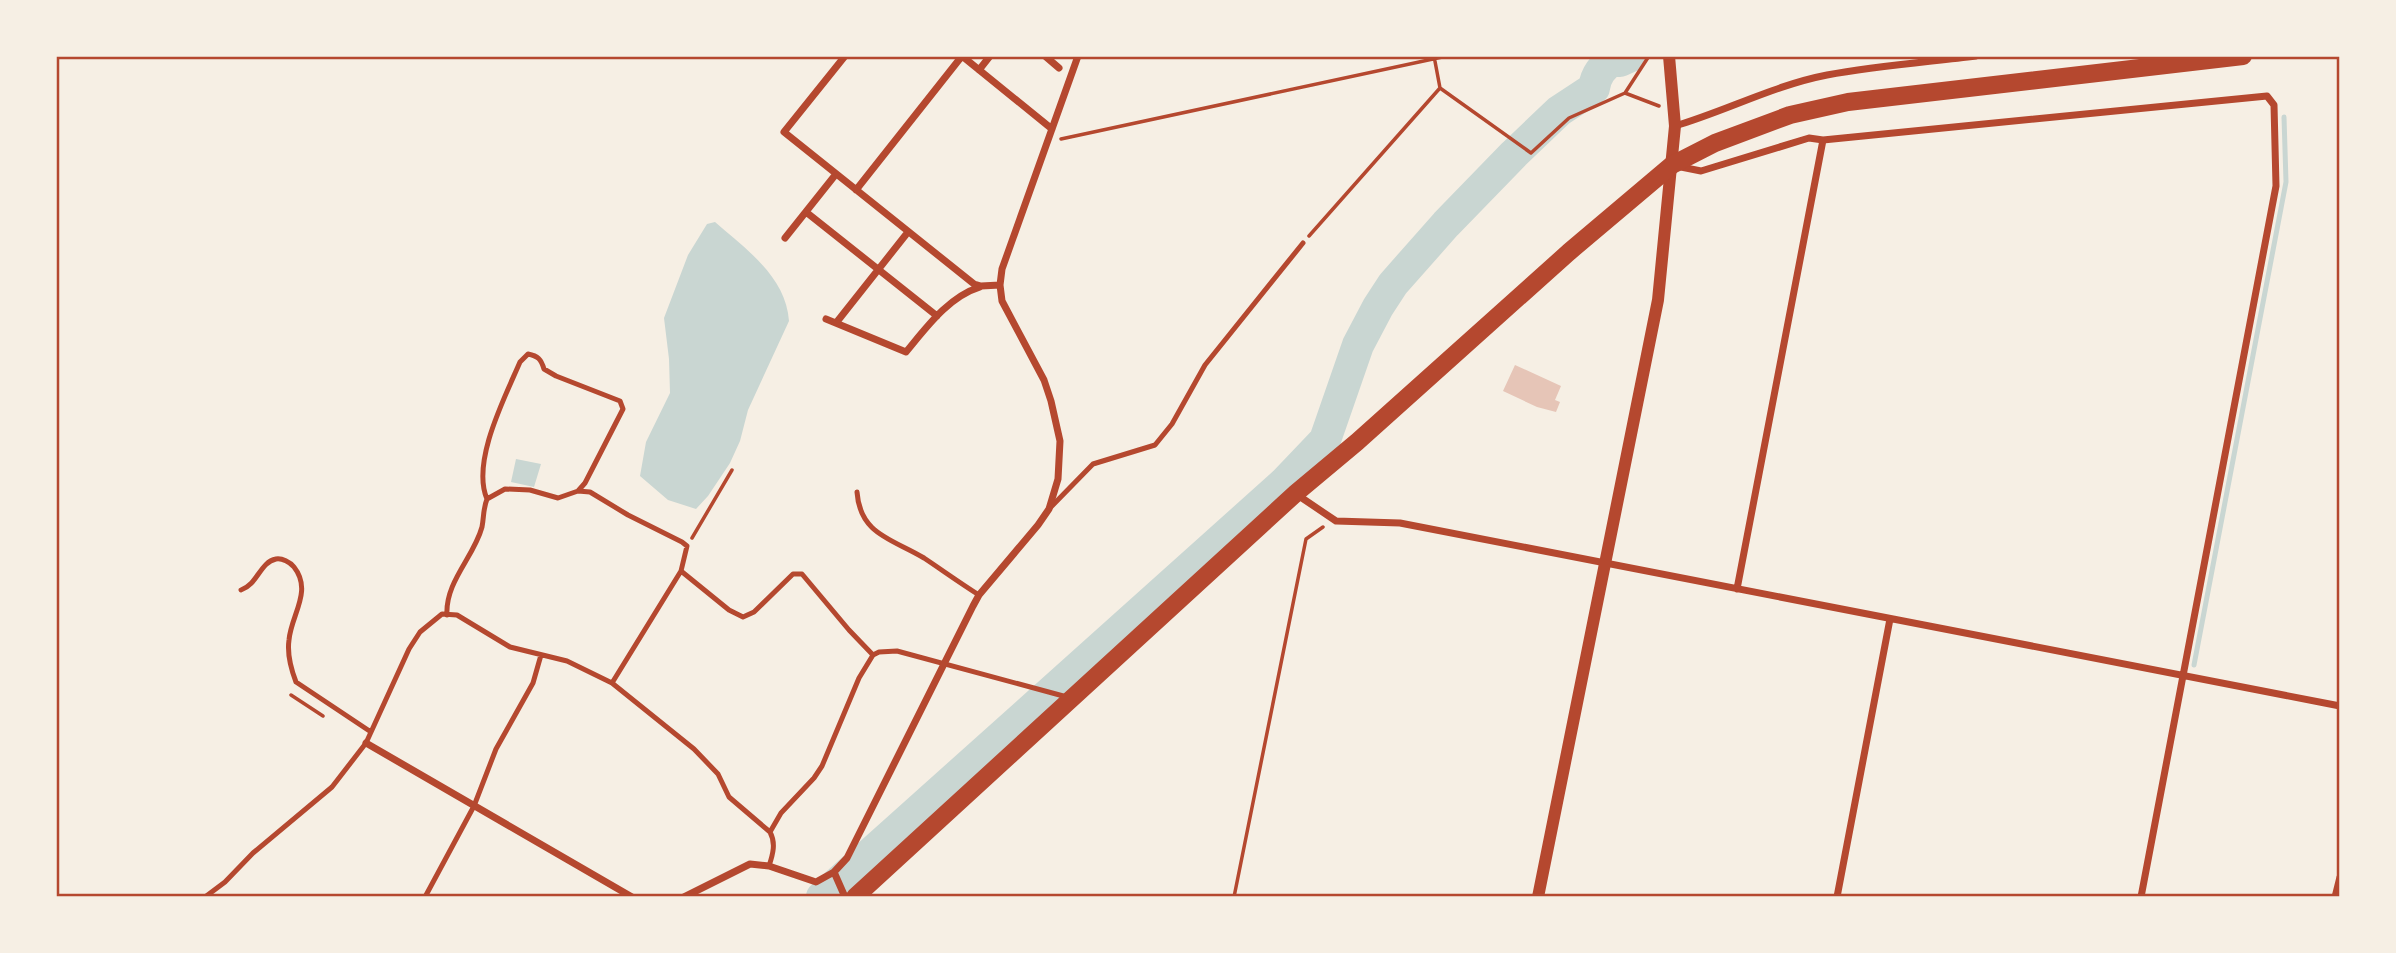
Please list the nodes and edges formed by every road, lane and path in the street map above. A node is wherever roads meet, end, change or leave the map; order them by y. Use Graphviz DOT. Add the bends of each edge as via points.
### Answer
graph roads {
  1 [pos="845,56"];
  2 [pos="962,56"];
  3 [pos="990,56"];
  4 [pos="1045,56"];
  5 [pos="1078,56"];
  6 [pos="1447,56"];
  7 [pos="1649,56"];
  8 [pos="1669,56"];
  9 [pos="1976,56"];
  10 [pos="2243,56"];
  11 [pos="1434,57"];
  12 [pos="1059,68"];
  13 [pos="979,70"];
  14 [pos="1440,88"];
  15 [pos="1625,93"];
  16 [pos="1675,119"];
  17 [pos="1052,129"];
  18 [pos="1823,140"];
  19 [pos="1048,141"];
  20 [pos="1672,165"];
  21 [pos="836,174"];
  22 [pos="856,190"];
  23 [pos="806,212"];
  24 [pos="908,232"];
  25 [pos="785,238"];
  26 [pos="1303,243"];
  27 [pos="877,271"];
  28 [pos="1000,285"];
  29 [pos="981,286"];
  30 [pos="937,316"];
  31 [pos="826,319"];
  32 [pos="836,323"];
  33 [pos="732,470"];
  34 [pos="578,491"];
  35 [pos="857,492"];
  36 [pos="1296,493"];
  37 [pos="487,499"];
  38 [pos="1049,509"];
  39 [pos="1336,521"];
  40 [pos="687,546"];
  41 [pos="1604,563"];
  42 [pos="681,571"];
  43 [pos="1737,589"];
  44 [pos="241,590"];
  45 [pos="979,596"];
  46 [pos="447,615"];
  47 [pos="1890,619"];
  48 [pos="541,654"];
  49 [pos="873,655"];
  50 [pos="944,663"];
  51 [pos="2182,675"];
  52 [pos="612,683"];
  53 [pos="1066,697"];
  54 [pos="2340,706"];
  55 [pos="371,732"];
  56 [pos="366,743"];
  57 [pos="474,806"];
  58 [pos="770,832"];
  59 [pos="769,866"];
  60 [pos="834,872"];
  61 [pos="2340,877"];
  62 [pos="205,897"];
  63 [pos="425,897"];
  64 [pos="631,897"];
  65 [pos="684,897"];
  66 [pos="845,897"];
  67 [pos="855,897"];
  68 [pos="1234,897"];
  69 [pos="1538,897"];
  70 [pos="1837,897"];
  71 [pos="2141,897"];
  72 [pos="2335,897"];
  1 -- 21 [label="street" via="784,132"];
  2 -- 13 [label="street"];
  2 -- 22 [label="street"];
  3 -- 13 [label="street"];
  4 -- 12 [label="street"];
  5 -- 17 [label="street"];
  6 -- 11 [label="path"];
  7 -- 15 [label="path"];
  8 -- 16 [label="street"];
  9 -- 16 [label="street" via="1827,75 1713,115"];
  10 -- 20 [label="highway" via="1848,102 1790,115"];
  11 -- 14 [label="path"];
  11 -- 19 [label="path"];
  13 -- 17 [label="street"];
  14 -- 15 [label="path" via="1531,153 1569,118"];
  14 -- 26 [label="path"];
  15 -- 16 [label="path"];
  16 -- 20 [label="street"];
  17 -- 19 [label="street"];
  18 -- 20 [label="street" via="1809,138 1701,172"];
  18 -- 43 [label="street"];
  18 -- 51 [label="street" via="2267,96 2274,106 2276,186"];
  19 -- 28 [label="street"];
  20 -- 36 [label="highway"];
  20 -- 41 [label="street" via="1658,300"];
  21 -- 22 [label="street"];
  21 -- 23 [label="street"];
  22 -- 24 [label="street"];
  23 -- 25 [label="street"];
  23 -- 27 [label="street"];
  24 -- 27 [label="street"];
  24 -- 29 [label="street"];
  26 -- 38 [label="lane" via="1205,365 1154,445 1093,464"];
  27 -- 30 [label="street"];
  27 -- 32 [label="street"];
  28 -- 29 [label="street"];
  28 -- 38 [label="street" via="1002,301 1044,380 1060,441 1058,479"];
  29 -- 30 [label="street"];
  30 -- 32 [label="street" via="906,352"];
  31 -- 32 [label="street"];
  33 -- 40 [label="path"];
  34 -- 37 [label="lane" via="558,498 505,489"];
  34 -- 37 [label="lane" via="622,408 620,401 556,376 544,369 542,360 528,354 520,362 488,447 482,488"];
  34 -- 40 [label="lane" via="590,492"];
  35 -- 45 [label="lane" via="858,508 876,531"];
  36 -- 39 [label="street"];
  36 -- 53 [label="highway"];
  37 -- 46 [label="lane" via="482,526 453,585"];
  38 -- 45 [label="street"];
  39 -- 41 [label="street" via="1401,523"];
  39 -- 68 [label="path" via="1306,539"];
  40 -- 42 [label="lane"];
  41 -- 43 [label="street"];
  41 -- 69 [label="street"];
  42 -- 49 [label="lane" via="743,617 793,574 802,573"];
  42 -- 52 [label="lane"];
  43 -- 47 [label="street"];
  44 -- 55 [label="lane" via="257,578 264,564 277,559 297,570 302,595 289,638 296,682"];
  45 -- 50 [label="street"];
  46 -- 48 [label="lane" via="457,615 510,647"];
  46 -- 55 [label="lane" via="442,614 420,632"];
  47 -- 51 [label="street"];
  47 -- 70 [label="street"];
  48 -- 52 [label="lane"];
  48 -- 57 [label="lane" via="533,683 496,749"];
  49 -- 50 [label="lane" via="897,651"];
  49 -- 58 [label="lane" via="814,778 792,799"];
  50 -- 53 [label="lane"];
  50 -- 60 [label="street" via="847,858"];
  51 -- 54 [label="street"];
  51 -- 71 [label="street"];
  52 -- 58 [label="lane" via="694,749 718,775 729,797"];
  53 -- 67 [label="highway"];
  55 -- 56 [label="lane"];
  56 -- 57 [label="street"];
  56 -- 62 [label="lane" via="332,788"];
  57 -- 63 [label="lane"];
  57 -- 64 [label="street"];
  58 -- 59 [label="lane" via="773,852"];
  59 -- 60 [label="street" via="816,881"];
  59 -- 65 [label="street" via="750,864"];
  60 -- 66 [label="street"];
  61 -- 72 [label="street"];
}
